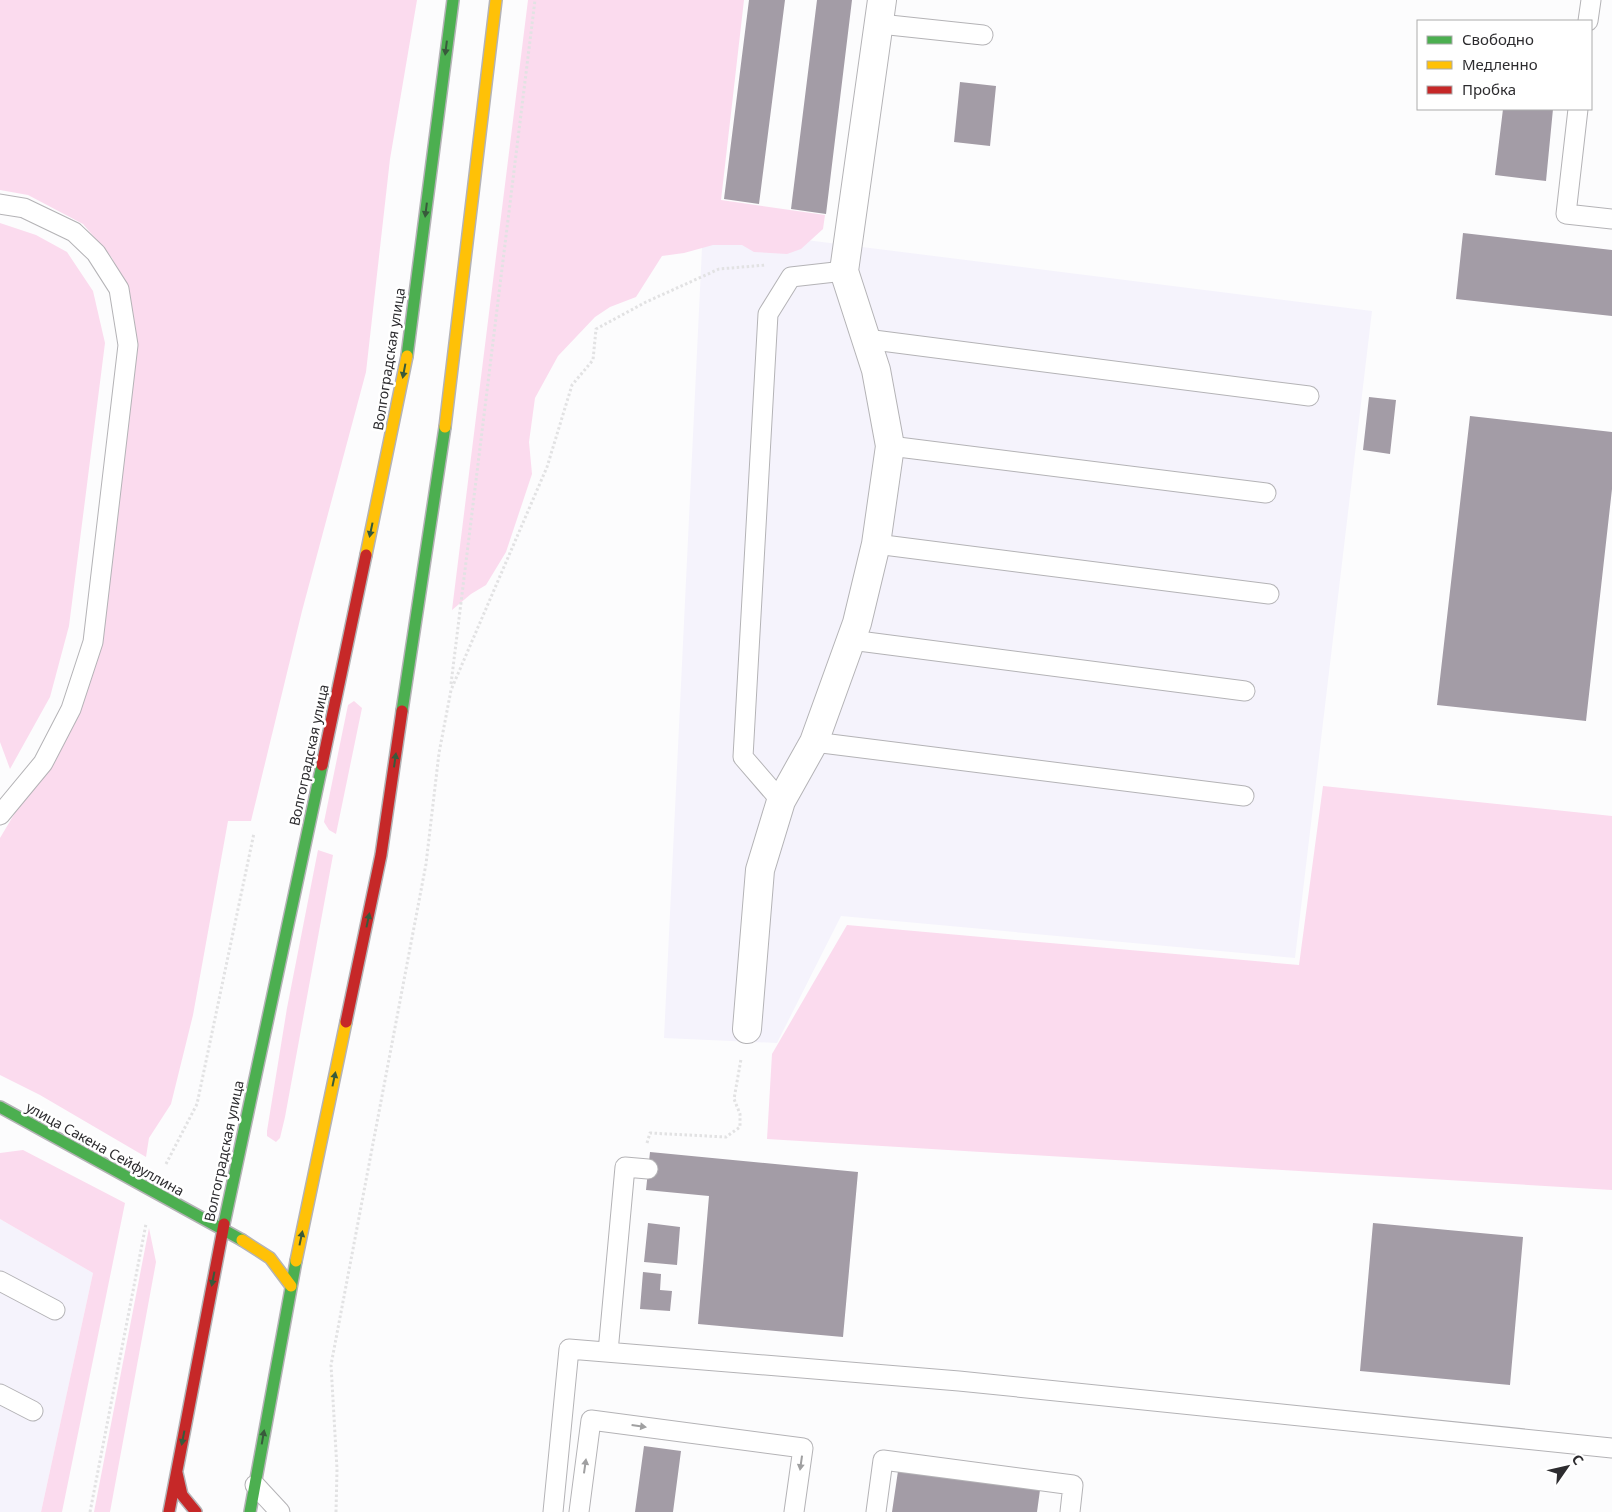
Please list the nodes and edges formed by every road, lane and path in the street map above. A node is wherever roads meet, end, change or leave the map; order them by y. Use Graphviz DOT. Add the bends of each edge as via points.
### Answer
graph roads {
  1 [pos="453,0"];
  2 [pos="496,0"];
  3 [pos="535,0"];
  4 [pos="1591,0"];
  5 [pos="881,12"];
  6 [pos="1588,20"];
  7 [pos="983,35"];
  8 [pos="1578,110"];
  9 [pos="0,204"];
  10 [pos="1612,219"];
  11 [pos="774,264"];
  12 [pos="844,271"];
  13 [pos="866,339"];
  14 [pos="1308,396"];
  15 [pos="890,446"];
  16 [pos="1266,493"];
  17 [pos="876,544"];
  18 [pos="1269,594"];
  19 [pos="851,640"];
  20 [pos="451,690"];
  21 [pos="1245,691"];
  22 [pos="814,742"];
  23 [pos="1244,796"];
  24 [pos="781,801"];
  25 [pos="1,810"];
  26 [pos="747,1029"];
  27 [pos="0,1107"];
  28 [pos="644,1169"];
  29 [pos="222,1231"];
  30 [pos="0,1281"];
  31 [pos="291,1286"];
  32 [pos="55,1310"];
  33 [pos="608,1352"];
  34 [pos="0,1394"];
  35 [pos="33,1411"];
  36 [pos="1612,1448"];
  37 [pos="177,1471"];
  38 [pos="255,1485"];
  39 [pos="241,1503"];
  40 [pos="170,1512"];
  41 [pos="196,1512"];
  42 [pos="250,1512"];
  43 [pos="280,1512"];
  44 [pos="336,1512"];
  45 [pos="553,1512"];
  46 [pos="579,1512"];
  47 [pos="794,1512"];
  48 [pos="876,1512"];
  49 [pos="1070,1512"];
  1 -- 29 [label="main road, Волгоградская улица, one-way" via="406,366"];
  31 -- 2 [label="main road, one-way" via="381,855 446,418"];
  3 -- 20 [label="path"];
  4 -- 6 [label="lane"];
  5 -- 7 [label="lane"];
  5 -- 12 [label="street"];
  8 -- 10 [label="lane" via="1566,214"];
  9 -- 25 [label="lane" via="24,208 74,232 96,253 119,289 128,345 93,642 71,709 43,763"];
  11 -- 20 [label="path" via="719,269 646,302 596,330 593,360 572,385 547,467"];
  12 -- 13 [label="street"];
  12 -- 24 [label="lane" via="791,277 768,314 743,757"];
  13 -- 14 [label="lane"];
  13 -- 15 [label="street" via="876,370"];
  15 -- 16 [label="lane"];
  15 -- 17 [label="street"];
  17 -- 18 [label="lane"];
  17 -- 19 [label="street"];
  19 -- 21 [label="lane"];
  19 -- 22 [label="street"];
  20 -- 44 [label="path" via="439,753 426,864 331,1365"];
  22 -- 23 [label="lane"];
  22 -- 24 [label="street"];
  24 -- 26 [label="street" via="760,870"];
  26 -- 28 [label="path" via="734,1099 740,1114 740,1127 726,1137 650,1133"];
  27 -- 29 [label="main road, улица Сакена Сейфуллина"];
  28 -- 33 [label="lane" via="625,1167"];
  29 -- 31 [label="main road, улица Сакена Сейфуллина" via="268,1256 281,1267"];
  29 -- 37 [label="main road, Волгоградская улица, one-way"];
  30 -- 32 [label="lane"];
  38 -- 31 [label="main road, one-way"];
  33 -- 36 [label="lane" via="960,1381"];
  33 -- 45 [label="lane" via="569,1349"];
  34 -- 35 [label="lane"];
  37 -- 40 [label="main road, Волгоградская улица"];
  37 -- 41 [label="main road" via="180,1494"];
  38 -- 39 [label="main road"];
  38 -- 42 [label="main road"];
  38 -- 43 [label="lane"];
  46 -- 47 [label="lane, one-way" via="591,1420 803,1448"];
  48 -- 49 [label="lane" via="883,1460 1073,1485"];
}
